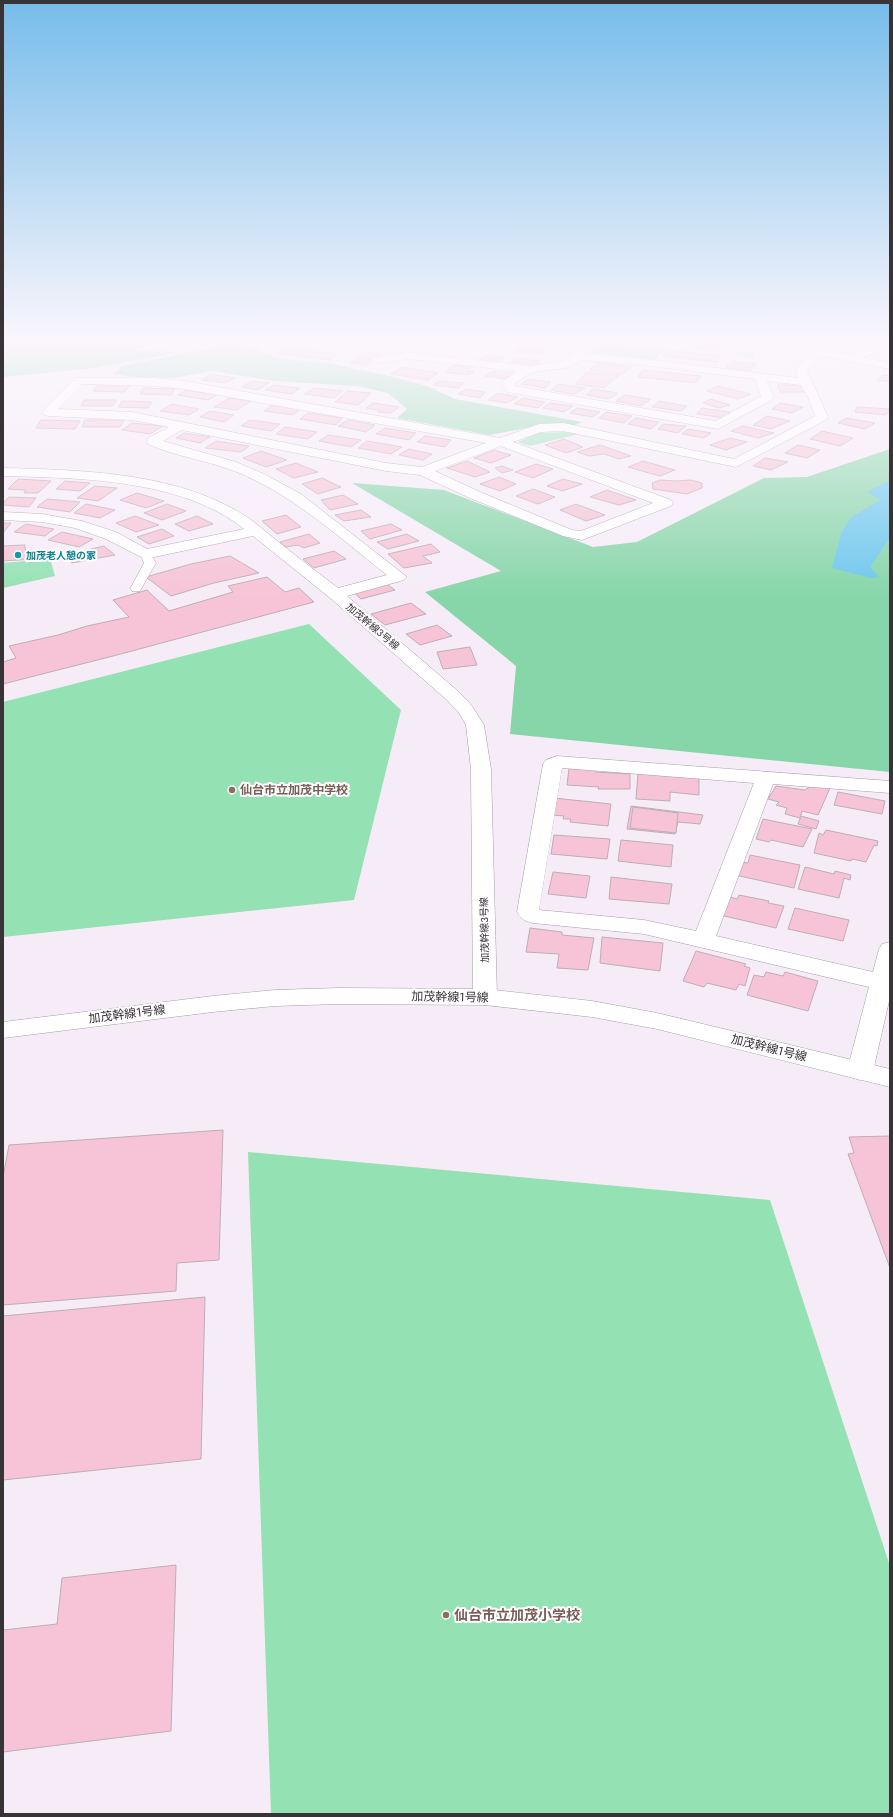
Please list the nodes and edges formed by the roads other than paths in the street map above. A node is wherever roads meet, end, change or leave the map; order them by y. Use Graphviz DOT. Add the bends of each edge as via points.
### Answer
graph roads {
  1 [pos="177,428"];
  2 [pos="189,428"];
  3 [pos="422,428"];
  4 [pos="544,428"];
  5 [pos="567,428"];
  6 [pos="802,428"];
  7 [pos="501,442"];
  8 [pos="423,471"];
  9 [pos="3,472"];
  10 [pos="3,516"];
  11 [pos="255,531"];
  12 [pos="145,554"];
  13 [pos="136,589"];
  14 [pos="335,594"];
  15 [pos="766,778"];
  16 [pos="890,787"];
  17 [pos="704,939"];
  18 [pos="890,949"];
  19 [pos="886,983"];
  20 [pos="485,997"];
  21 [pos="3,1030"];
  22 [pos="860,1071"];
  23 [pos="890,1078"];
  1 -- 14 [label="street" via="154,441 224,462 276,485 296,497 400,577"];
  2 -- 8 [label="street" via="386,467"];
  3 -- 7 [label="street"];
  4 -- 7 [label="street"];
  5 -- 6 [label="street" via="736,463"];
  7 -- 8 [label="street"];
  7 -- 8 [label="street" via="666,503 582,536 568,533"];
  9 -- 11 [label="street, 加茂幹線３号線" via="77,475 159,487 218,507 242,520"];
  10 -- 12 [label="street" via="46,518 93,528 120,539"];
  11 -- 12 [label="street"];
  11 -- 14 [label="street, 加茂幹線３号線"];
  12 -- 13 [label="lane" via="150,563"];
  14 -- 20 [label="street, 加茂幹線３号線" via="454,696 466,710 474,726 481,769"];
  15 -- 16 [label="street"];
  15 -- 17 [label="street"];
  15 -- 17 [label="street" via="557,762 552,764 528,912 534,916 644,927"];
  17 -- 19 [label="street"];
  18 -- 19 [label="street"];
  19 -- 22 [label="street"];
  20 -- 21 [label="street, 加茂幹線1号線" via="275,998"];
  20 -- 22 [label="street, 加茂幹線1号線" via="584,1008 657,1021"];
  22 -- 23 [label="street, 加茂幹線1号線"];
}
